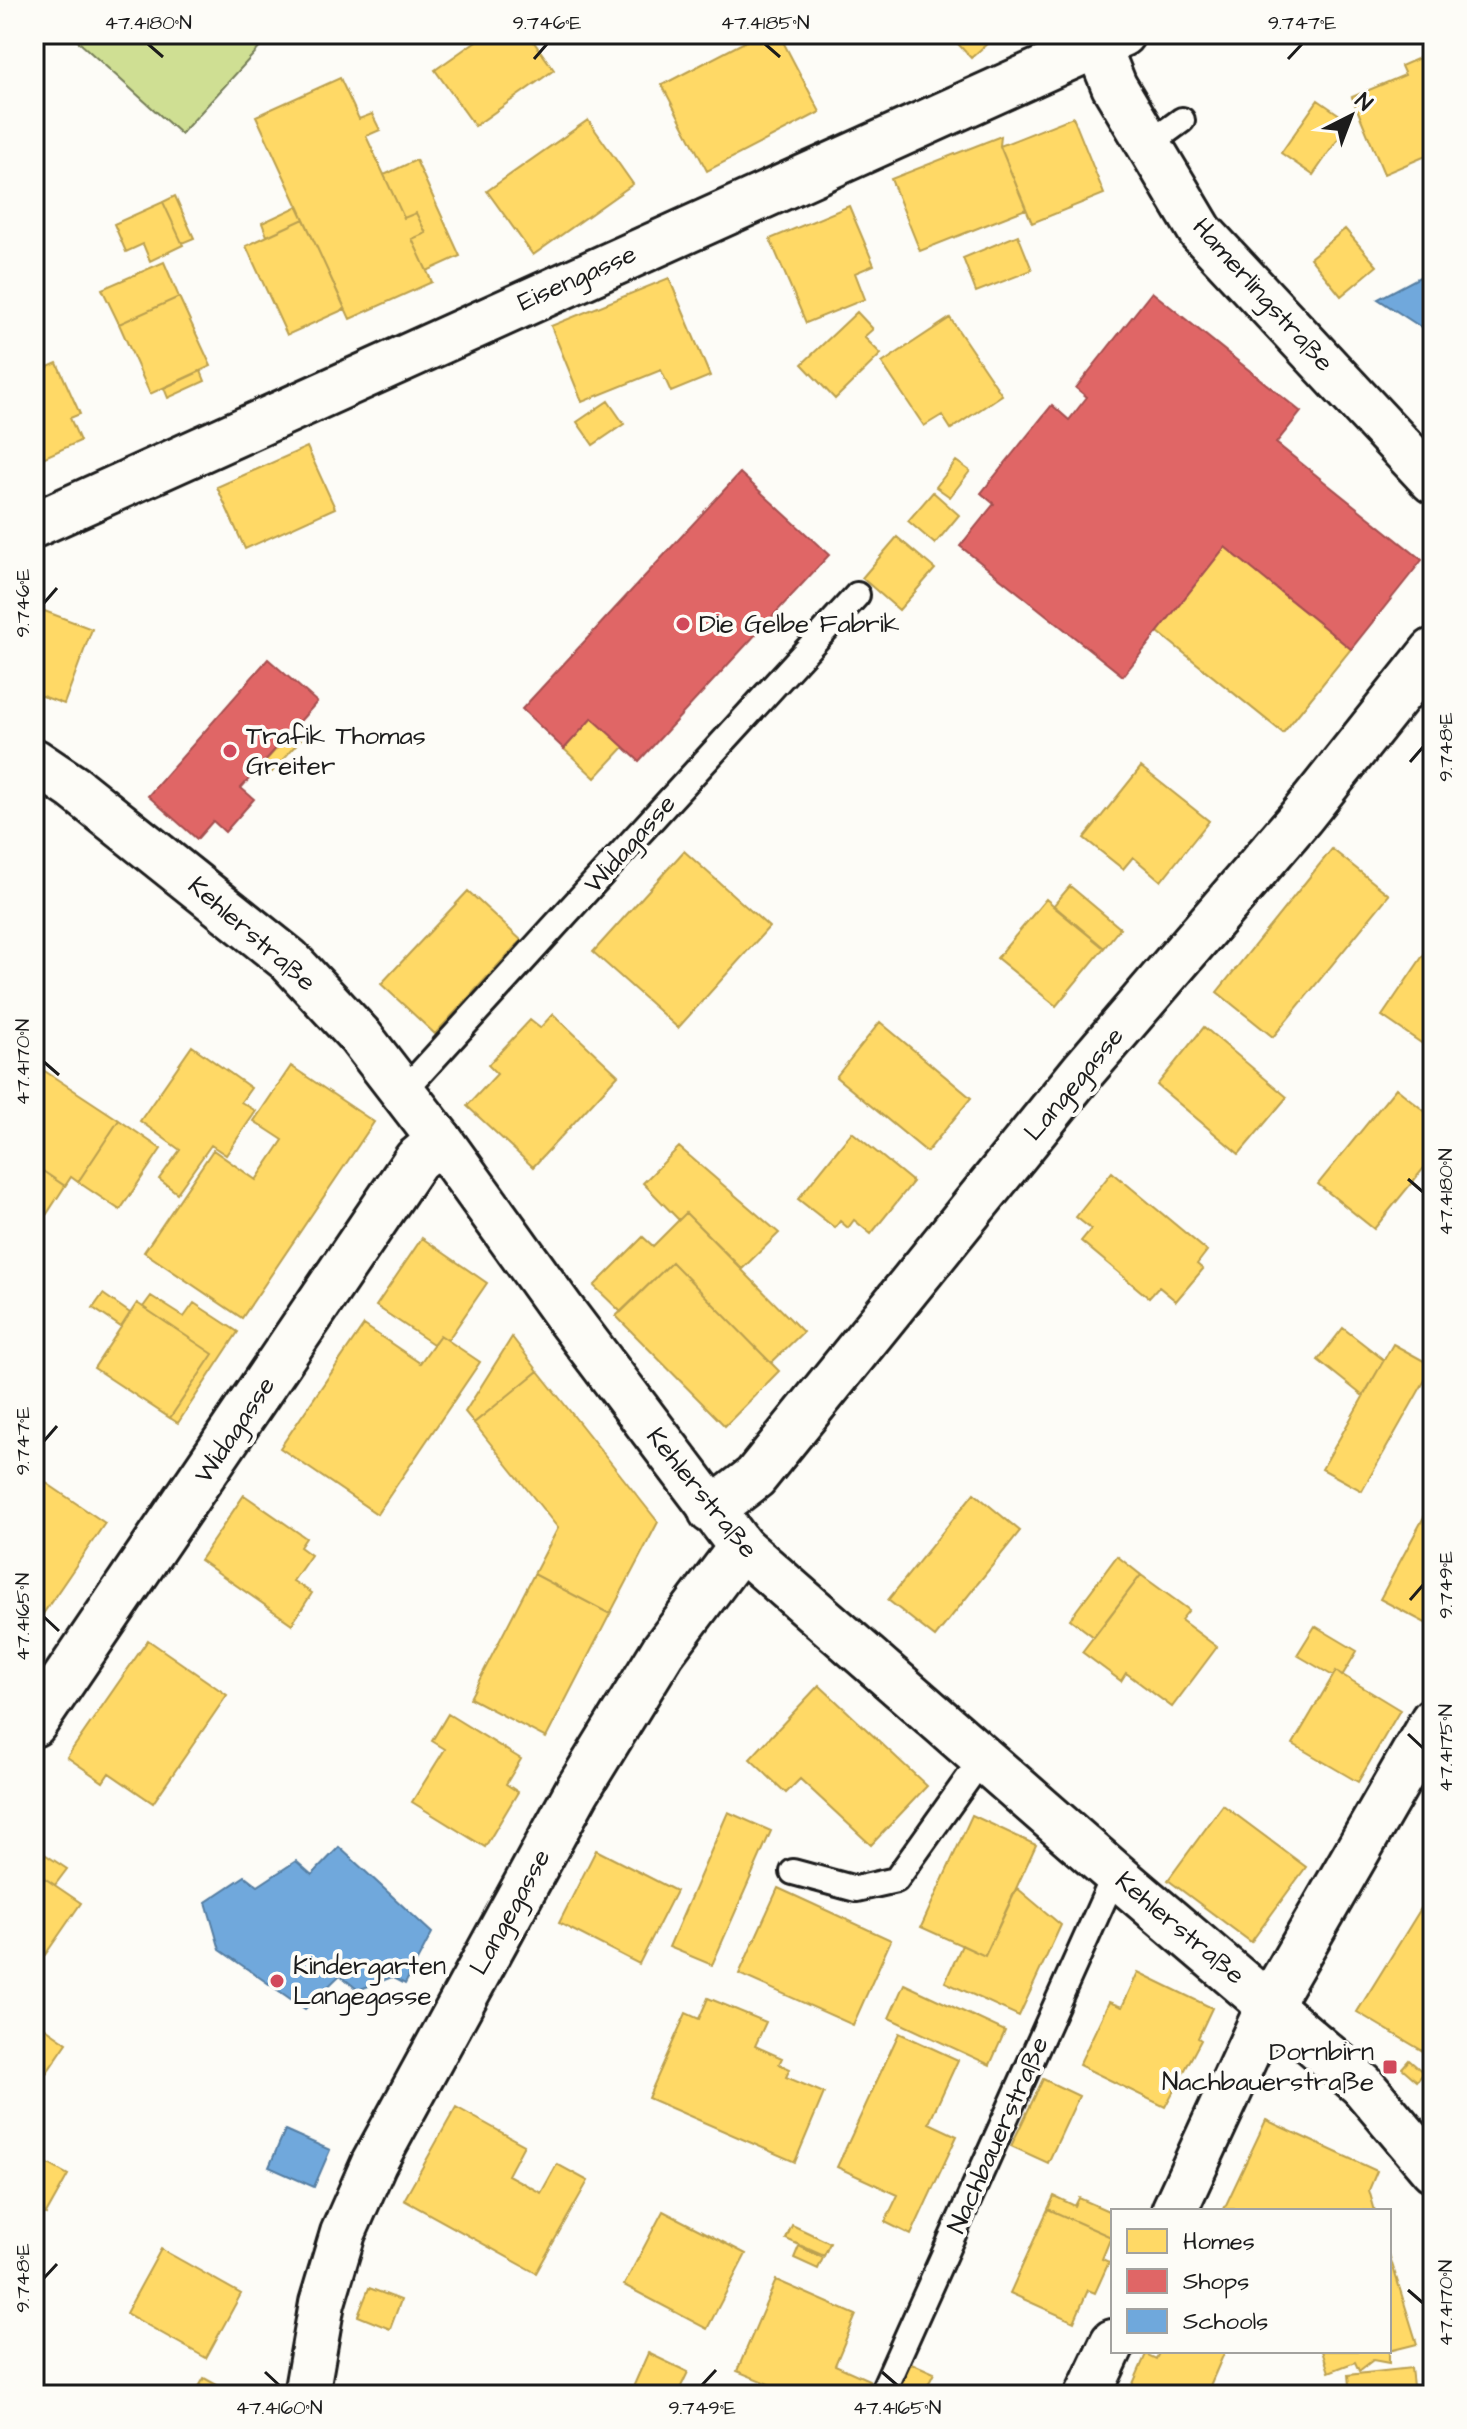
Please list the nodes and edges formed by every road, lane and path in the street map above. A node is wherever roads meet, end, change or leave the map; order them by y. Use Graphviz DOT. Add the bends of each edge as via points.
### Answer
graph roads {
  1 [pos="1110,40"];
  2 [pos="1433,481"];
  3 [pos="34,525"];
  4 [pos="857,595"];
  5 [pos="1433,651"];
  6 [pos="34,761"];
  7 [pos="403,1092"];
  8 [pos="440,1140"];
  9 [pos="711,1511"];
  10 [pos="741,1547"];
  11 [pos="1433,1720"];
  12 [pos="34,1724"];
  13 [pos="982,1759"];
  14 [pos="793,1872"];
  15 [pos="1115,1874"];
  16 [pos="1270,2003"];
  17 [pos="1433,2169"];
  18 [pos="1175,2209"];
  19 [pos="1111,2346"];
  20 [pos="306,2395"];
  21 [pos="881,2395"];
  22 [pos="1088,2395"];
  1 -- 2 [label="street, Hamerlingstraße" via="1114,86 1165,132 1201,232"];
  1 -- 3 [label="street, Eisengasse"];
  4 -- 7 [label="lane, Widagasse"];
  5 -- 9 [label="street, Langegasse" via="1301,817 1083,1071 755,1477"];
  6 -- 7 [label="street, Kehlerstraße" via="289,960"];
  7 -- 8 [label="street, Kehlerstraße"];
  8 -- 9 [label="street, Kehlerstraße"];
  8 -- 12 [label="street, Widagasse" via="416,1160"];
  9 -- 10 [label="street, Kehlerstraße"];
  10 -- 13 [label="street, Kehlerstraße"];
  10 -- 20 [label="street, Langegasse" via="663,1651 577,1791 437,2045 343,2233 322,2303"];
  11 -- 16 [label="street"];
  13 -- 14 [label="lane" via="896,1880 856,1889"];
  13 -- 15 [label="street, Kehlerstraße"];
  15 -- 16 [label="street, Kehlerstraße"];
  15 -- 21 [label="lane, Nachbauerstraße"];
  16 -- 17 [label="street, Kehlerstraße" via="1362,2085"];
  16 -- 18 [label="street"];
  19 -- 22 [label="street"];
}
